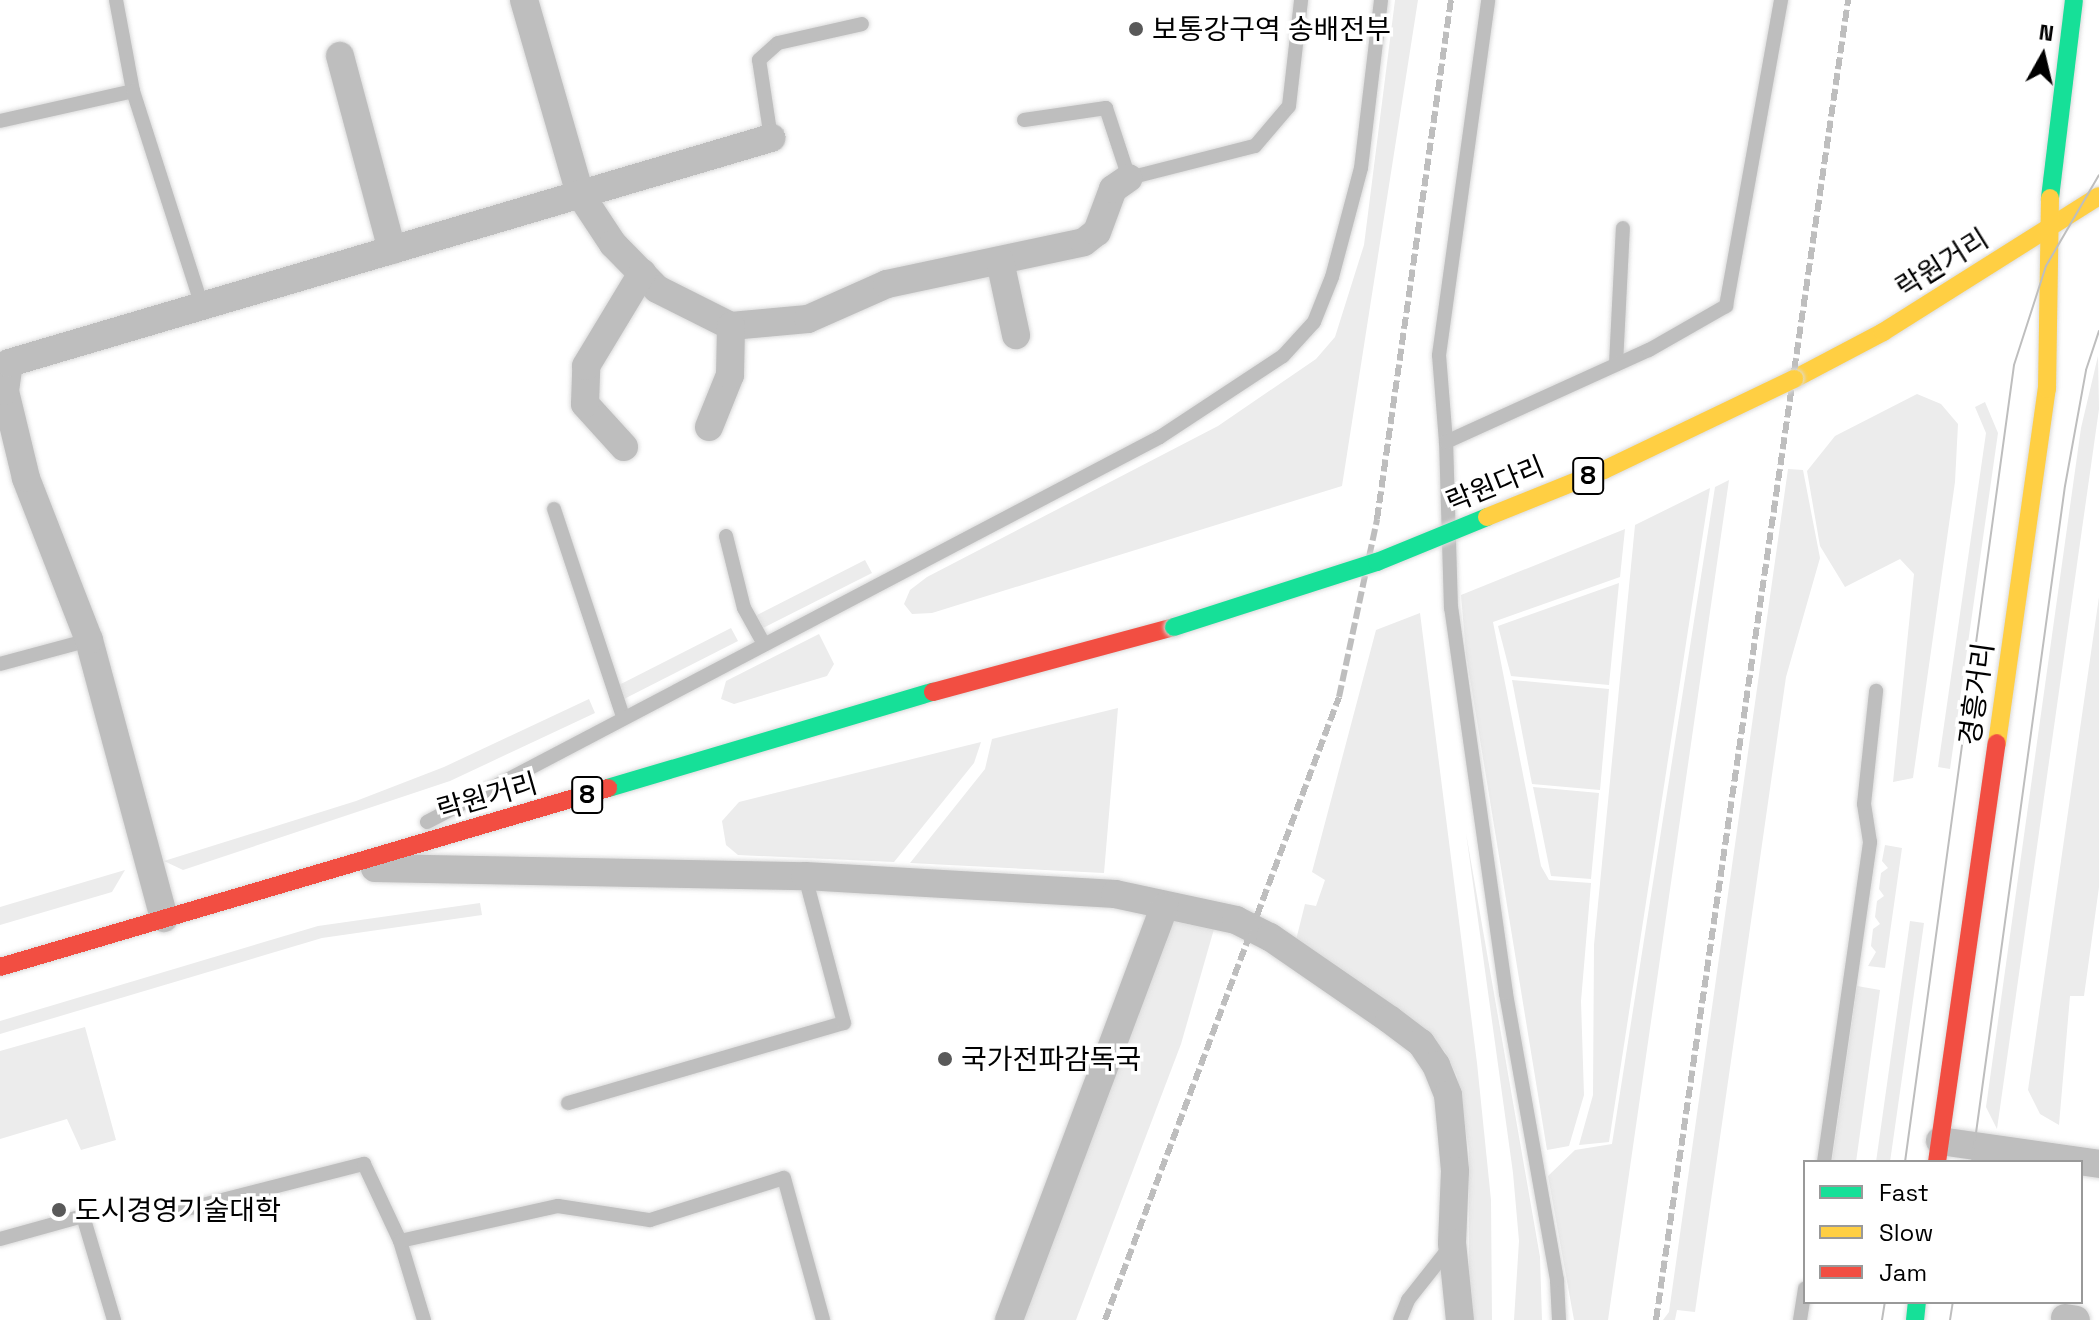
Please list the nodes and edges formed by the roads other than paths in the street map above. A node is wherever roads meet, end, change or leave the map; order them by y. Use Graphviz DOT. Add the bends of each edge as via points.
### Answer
graph roads {
  1 [pos="116,0"];
  2 [pos="524,0"];
  3 [pos="1301,0"];
  4 [pos="1381,0"];
  5 [pos="1488,0"];
  6 [pos="1781,0"];
  7 [pos="2074,0"];
  8 [pos="862,24"];
  9 [pos="340,56"];
  10 [pos="133,91"];
  11 [pos="1024,120"];
  12 [pos="0,121"];
  13 [pos="771,138"];
  14 [pos="1129,178"];
  15 [pos="580,194"];
  16 [pos="2099,196"];
  17 [pos="1623,228"];
  18 [pos="2046,232"];
  19 [pos="392,250"];
  20 [pos="1000,261"];
  21 [pos="642,273"];
  22 [pos="202,306"];
  23 [pos="731,326"];
  24 [pos="1016,335"];
  25 [pos="1867,341"];
  26 [pos="4,363"];
  27 [pos="1616,364"];
  28 [pos="709,427"];
  29 [pos="1446,442"];
  30 [pos="624,447"];
  31 [pos="554,509"];
  32 [pos="726,536"];
  33 [pos="1174,627"];
  34 [pos="89,640"];
  35 [pos="763,642"];
  36 [pos="0,664"];
  37 [pos="1876,691"];
  38 [pos="623,717"];
  39 [pos="342,867"];
  40 [pos="805,876"];
  41 [pos="1164,907"];
  42 [pos="164,918"];
  43 [pos="0,967"];
  44 [pos="568,1103"];
  45 [pos="1939,1152"];
  46 [pos="1824,1160"];
  47 [pos="2046,1160"];
  48 [pos="183,1210"];
  49 [pos="0,1239"];
  50 [pos="400,1241"];
  51 [pos="1452,1243"];
  52 [pos="114,1320"];
  53 [pos="424,1320"];
  54 [pos="823,1320"];
  55 [pos="1009,1320"];
  56 [pos="1400,1320"];
  57 [pos="1460,1320"];
  58 [pos="1559,1320"];
  1 -- 10 [label="lane"];
  2 -- 15 [label="street"];
  3 -- 14 [label="lane" via="1289,106 1255,146"];
  4 -- 35 [label="lane" via="1361,168 1332,277 1304,334 1233,393 1160,437"];
  5 -- 29 [label="lane" via="1439,355"];
  6 -- 27 [label="lane" via="1726,306"];
  7 -- 18 [label="main road, 경흥거리"];
  8 -- 13 [label="lane" via="778,43 759,60"];
  9 -- 19 [label="street"];
  10 -- 12 [label="lane"];
  10 -- 22 [label="lane"];
  11 -- 14 [label="lane" via="1106,108"];
  13 -- 15 [label="street"];
  14 -- 20 [label="street" via="1113,189 1097,232 1084,242"];
  15 -- 19 [label="street"];
  15 -- 21 [label="street" via="613,244"];
  16 -- 18 [label="main road, 8"];
  17 -- 27 [label="lane"];
  18 -- 25 [label="main road, 락원거리 / 8"];
  18 -- 45 [label="main road, 경흥거리" via="2047,389"];
  19 -- 22 [label="street"];
  20 -- 23 [label="street" via="887,284 808,319"];
  20 -- 24 [label="street"];
  21 -- 23 [label="street" via="657,289"];
  21 -- 30 [label="street" via="586,366 585,404"];
  22 -- 26 [label="street"];
  23 -- 28 [label="street" via="730,375"];
  25 -- 33 [label="main road, 락원다리 / 8, bridge" via="1604,470 1377,562"];
  26 -- 34 [label="street" via="5,391 26,478"];
  27 -- 29 [label="lane"];
  29 -- 58 [label="lane" via="1451,608 1501,962 1557,1280"];
  31 -- 38 [label="lane"];
  32 -- 35 [label="lane" via="744,608"];
  33 -- 39 [label="main road, 락원거리 / 8" via="985,677"];
  34 -- 36 [label="lane"];
  34 -- 42 [label="street"];
  35 -- 38 [label="lane"];
  37 -- 46 [label="lane" via="1864,804 1870,842"];
  38 -- 39 [label="lane"];
  39 -- 40 [label="street"];
  39 -- 42 [label="main road, 락원거리 / 8"];
  40 -- 41 [label="street" via="1115,894"];
  40 -- 44 [label="lane" via="844,1023"];
  41 -- 51 [label="street" via="1236,920 1270,937 1421,1043 1448,1095 1455,1171"];
  41 -- 55 [label="street"];
  42 -- 43 [label="main road, 락원거리 / 8"];
  45 -- 47 [label="street"];
  48 -- 50 [label="lane" via="364,1164"];
  49 -- 52 [label="lane" via="83,1216"];
  50 -- 53 [label="lane"];
  50 -- 54 [label="lane" via="558,1206 650,1220 784,1178"];
  51 -- 56 [label="lane" via="1408,1300"];
  51 -- 57 [label="street"];
}
